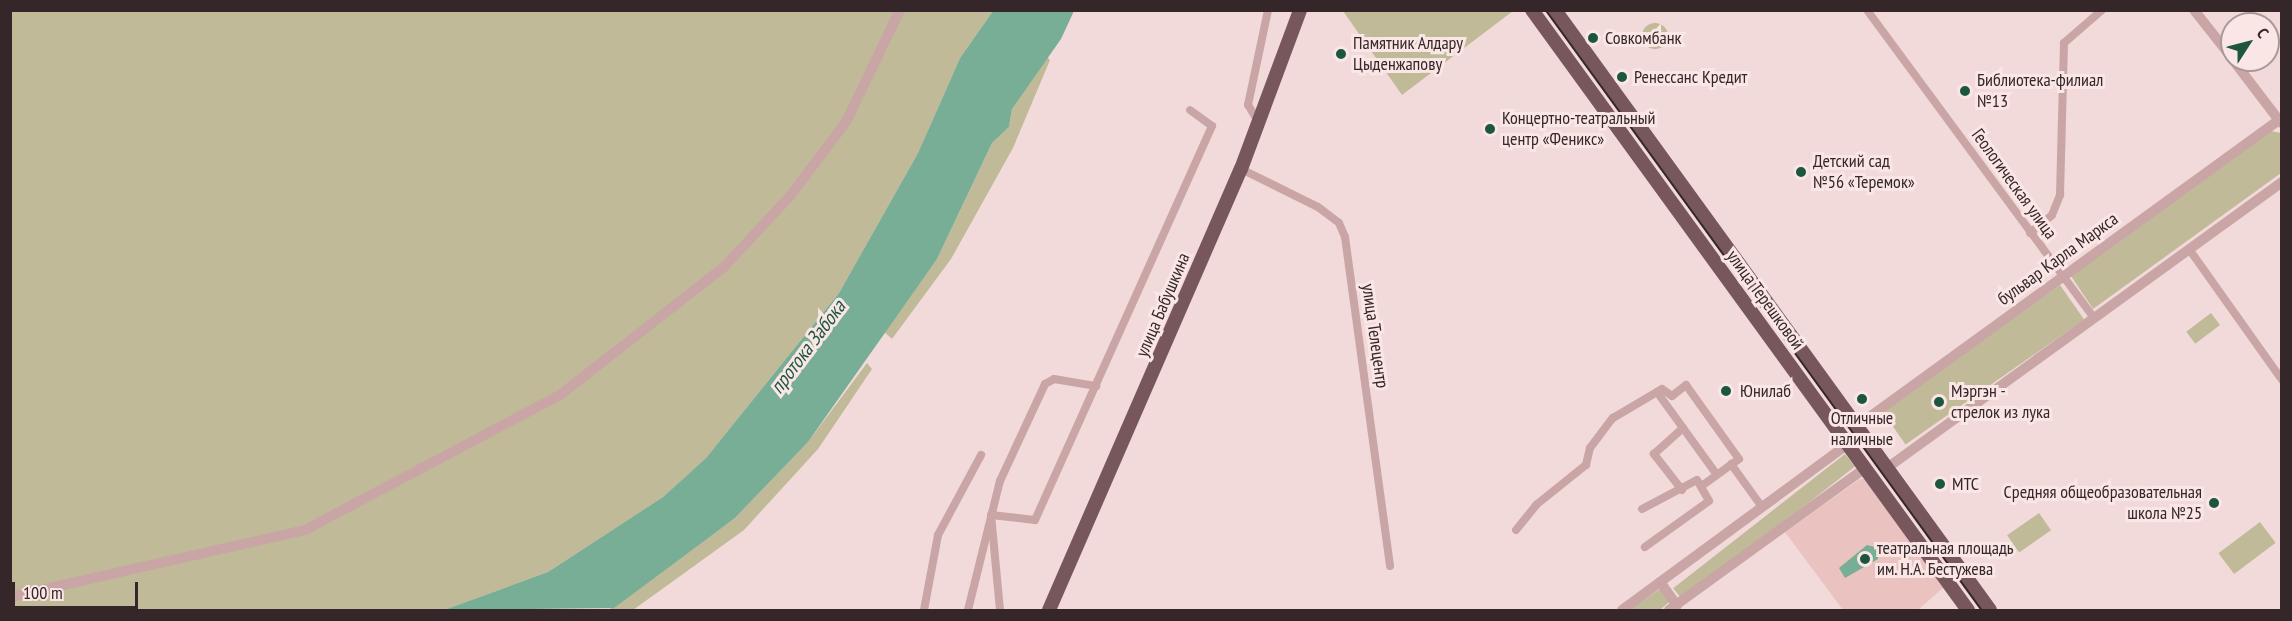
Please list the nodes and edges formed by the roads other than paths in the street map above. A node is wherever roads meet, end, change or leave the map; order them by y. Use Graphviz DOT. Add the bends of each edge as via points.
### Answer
graph roads {
  1 [pos="900,10"];
  2 [pos="1268,10"];
  3 [pos="1300,10"];
  4 [pos="1532,10"];
  5 [pos="1555,10"];
  6 [pos="1867,10"];
  7 [pos="2102,10"];
  8 [pos="2197,15"];
  9 [pos="2220,43"];
  10 [pos="2243,72"];
  11 [pos="1190,110"];
  12 [pos="2280,122"];
  13 [pos="1259,123"];
  14 [pos="1241,169"];
  15 [pos="2282,182"];
  16 [pos="2030,233"];
  17 [pos="2189,249"];
  18 [pos="2062,277"];
  19 [pos="2094,318"];
  20 [pos="2282,380"];
  21 [pos="1096,386"];
  22 [pos="1668,399"];
  23 [pos="1857,426"];
  24 [pos="1683,428"];
  25 [pos="1847,445"];
  26 [pos="981,455"];
  27 [pos="1731,464"];
  28 [pos="1887,468"];
  29 [pos="1864,469"];
  30 [pos="1717,475"];
  31 [pos="1703,485"];
  32 [pos="1682,490"];
  33 [pos="1762,507"];
  34 [pos="1642,509"];
  35 [pos="991,515"];
  36 [pos="1516,530"];
  37 [pos="1646,547"];
  38 [pos="1390,566"];
  39 [pos="1660,582"];
  40 [pos="10,597"];
  41 [pos="1986,605"];
  42 [pos="1673,608"];
  43 [pos="924,610"];
  44 [pos="968,610"];
  45 [pos="1000,610"];
  46 [pos="1049,610"];
  47 [pos="1622,610"];
  48 [pos="1967,610"];
  1 -- 40 [label="street" via="846,122 790,196 725,266 560,395 305,530"];
  2 -- 13 [label="street" via="1248,105"];
  3 -- 13 [label="main road, улица Бабушкина"];
  4 -- 25 [label="main road, улица Терешковой"];
  5 -- 23 [label="main road, улица Терешковой"];
  6 -- 16 [label="street, Геологическая улица"];
  7 -- 16 [label="street" via="2064,43 2060,195 2052,215"];
  8 -- 9 [label="street"];
  10 -- 12 [label="street"];
  11 -- 21 [label="street" via="1212,126"];
  12 -- 18 [label="street, бульвар Карла Маркса"];
  13 -- 14 [label="main road, улица Бабушкина"];
  14 -- 38 [label="street, улица Телецентр" via="1318,207 1339,223 1345,237"];
  14 -- 46 [label="main road, улица Бабушкина"];
  15 -- 17 [label="street"];
  16 -- 18 [label="street, Геологическая улица"];
  17 -- 19 [label="street"];
  17 -- 20 [label="street"];
  18 -- 19 [label="street, Геологическая улица"];
  18 -- 23 [label="street, бульвар Карла Маркса"];
  19 -- 28 [label="street"];
  21 -- 35 [label="street" via="1035,520"];
  21 -- 35 [label="street" via="1054,379 1045,384 1012,449"];
  22 -- 24 [label="street"];
  22 -- 27 [label="street" via="1686,385 1739,459"];
  22 -- 36 [label="street" via="1657,392 1613,418 1590,448 1586,465 1536,505"];
  23 -- 28 [label="main road, улица Терешковой"];
  24 -- 30 [label="street"];
  24 -- 32 [label="street" via="1654,453"];
  25 -- 29 [label="main road, улица Терешковой"];
  25 -- 33 [label="street"];
  26 -- 43 [label="street" via="938,535"];
  27 -- 30 [label="street"];
  27 -- 33 [label="street"];
  28 -- 41 [label="main road, улица Терешковой"];
  29 -- 42 [label="street"];
  29 -- 48 [label="main road, улица Терешковой"];
  30 -- 31 [label="street"];
  31 -- 32 [label="street" via="1696,480"];
  31 -- 37 [label="street" via="1709,501"];
  32 -- 34 [label="street"];
  33 -- 39 [label="street"];
  35 -- 44 [label="street"];
  35 -- 45 [label="street"];
  39 -- 42 [label="street"];
  39 -- 47 [label="street"];
  41 -- 48 [label="main road"];
}
